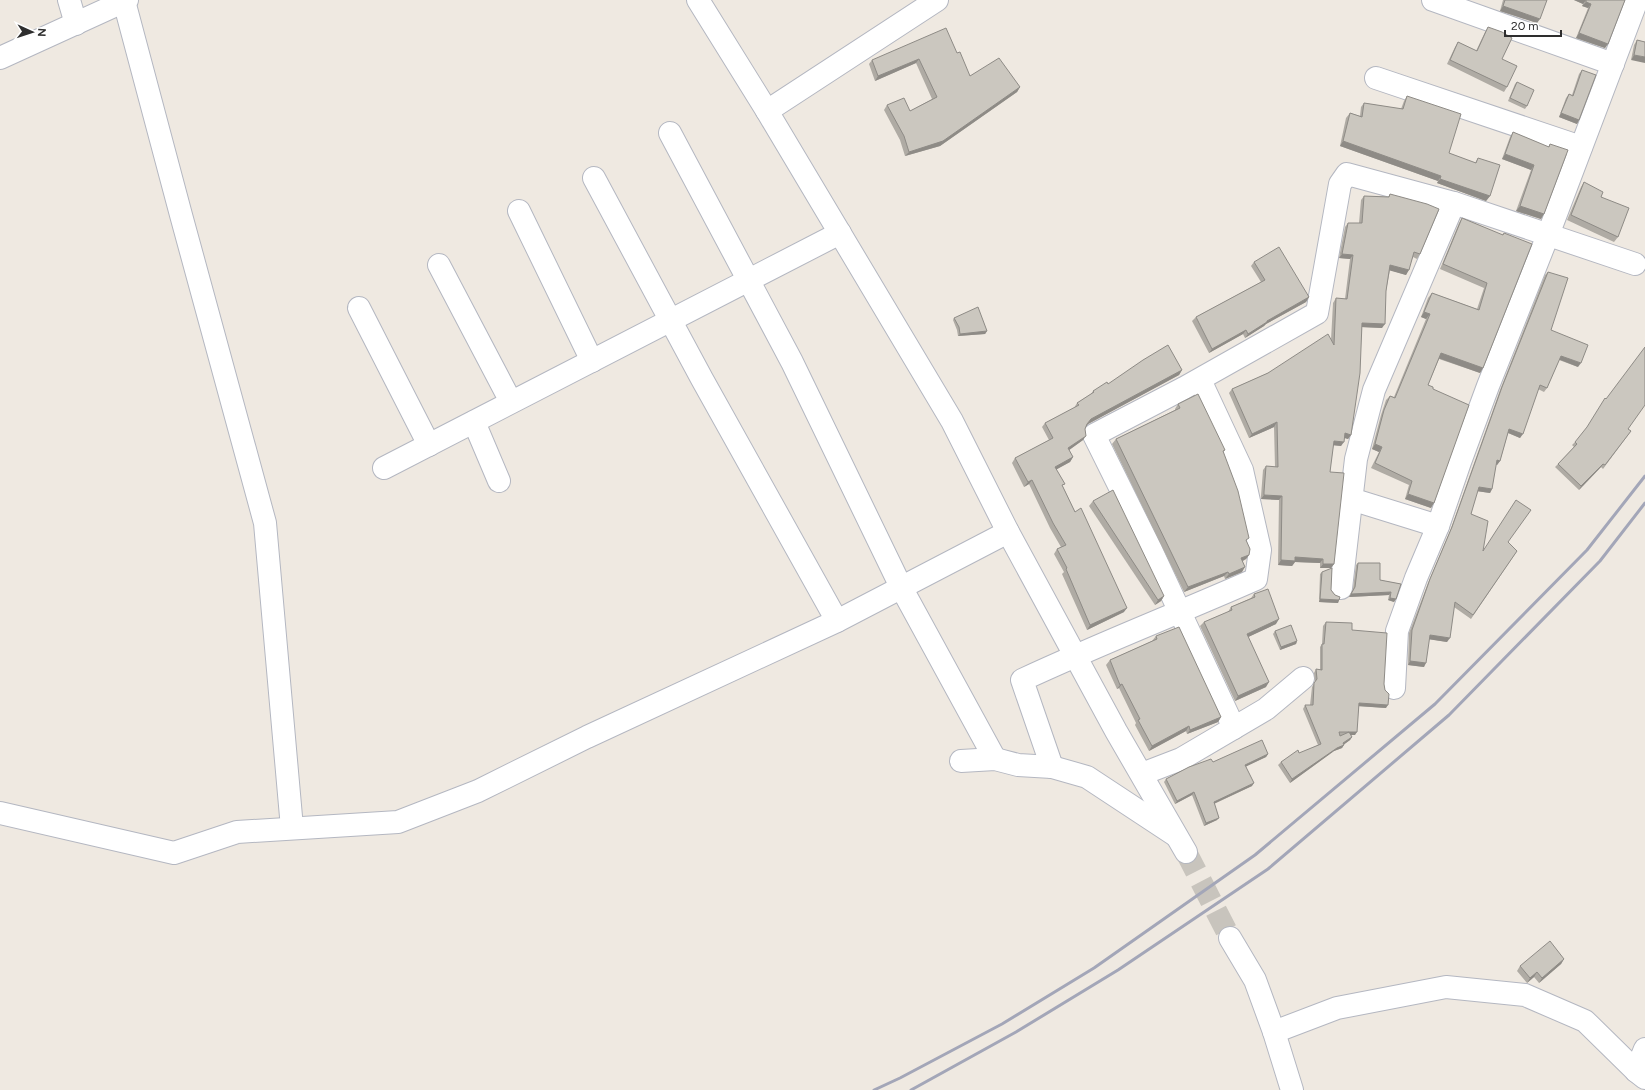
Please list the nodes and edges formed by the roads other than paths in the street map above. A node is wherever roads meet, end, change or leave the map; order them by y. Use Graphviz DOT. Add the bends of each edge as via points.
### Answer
graph roads {
  1 [pos="69,0"];
  2 [pos="698,0"];
  3 [pos="937,0"];
  4 [pos="1433,0"];
  5 [pos="1637,0"];
  6 [pos="126,1"];
  7 [pos="1458,4"];
  8 [pos="76,24"];
  9 [pos="0,58"];
  10 [pos="1613,64"];
  11 [pos="1376,78"];
  12 [pos="767,111"];
  13 [pos="670,133"];
  14 [pos="1581,148"];
  15 [pos="594,178"];
  16 [pos="1454,203"];
  17 [pos="520,211"];
  18 [pos="840,233"];
  19 [pos="1548,235"];
  20 [pos="1635,264"];
  21 [pos="438,266"];
  22 [pos="748,280"];
  23 [pos="359,308"];
  24 [pos="670,320"];
  25 [pos="592,361"];
  26 [pos="1200,380"];
  27 [pos="511,402"];
  28 [pos="474,422"];
  29 [pos="429,445"];
  30 [pos="384,468"];
  31 [pos="499,481"];
  32 [pos="1351,499"];
  33 [pos="1438,526"];
  34 [pos="1008,532"];
  35 [pos="901,587"];
  36 [pos="1341,588"];
  37 [pos="1181,613"];
  38 [pos="837,621"];
  39 [pos="1075,656"];
  40 [pos="1303,678"];
  41 [pos="1394,688"];
  42 [pos="1234,728"];
  43 [pos="995,759"];
  44 [pos="961,761"];
  45 [pos="1052,767"];
  46 [pos="1142,774"];
  47 [pos="0,813"];
  48 [pos="292,828"];
  49 [pos="1230,938"];
  50 [pos="1274,1032"];
  51 [pos="1645,1049"];
  52 [pos="1640,1075"];
  53 [pos="1292,1090"];
  1 -- 8 [label="street"];
  2 -- 12 [label="street"];
  3 -- 12 [label="street"];
  4 -- 7 [label="street"];
  5 -- 10 [label="street"];
  6 -- 8 [label="street"];
  6 -- 48 [label="street" via="265,523"];
  7 -- 10 [label="street"];
  8 -- 9 [label="street"];
  10 -- 14 [label="street"];
  11 -- 14 [label="street"];
  12 -- 18 [label="street"];
  13 -- 22 [label="street"];
  14 -- 19 [label="street"];
  15 -- 24 [label="street"];
  16 -- 19 [label="street"];
  16 -- 26 [label="street" via="1347,174 1340,184 1317,313"];
  16 -- 32 [label="street" via="1374,390 1356,459"];
  17 -- 25 [label="street"];
  18 -- 22 [label="street"];
  18 -- 34 [label="street" via="952,421"];
  19 -- 20 [label="street"];
  19 -- 33 [label="street" via="1488,386"];
  21 -- 27 [label="street"];
  22 -- 24 [label="street"];
  22 -- 35 [label="street" via="792,362"];
  23 -- 29 [label="street"];
  24 -- 25 [label="street"];
  24 -- 38 [label="street"];
  25 -- 27 [label="street"];
  26 -- 37 [label="street" via="1242,470 1260,550 1256,579"];
  26 -- 37 [label="street" via="1094,436"];
  27 -- 28 [label="street"];
  28 -- 29 [label="street"];
  28 -- 31 [label="street"];
  29 -- 30 [label="street"];
  32 -- 33 [label="street"];
  32 -- 36 [label="street"];
  33 -- 41 [label="street" via="1397,631"];
  34 -- 35 [label="street"];
  34 -- 39 [label="street"];
  35 -- 38 [label="street"];
  35 -- 43 [label="street"];
  37 -- 39 [label="street"];
  37 -- 42 [label="street"];
  38 -- 48 [label="street" via="587,737 478,791 398,822"];
  39 -- 45 [label="street" via="1022,680"];
  39 -- 46 [label="street"];
  40 -- 42 [label="street" via="1266,709"];
  42 -- 46 [label="street" via="1181,760"];
  43 -- 44 [label="street"];
  43 -- 45 [label="street" via="1018,765"];
  45 -- 46 [label="street" via="1087,777 1181,844"];
  47 -- 48 [label="street" via="174,853 237,832"];
  49 -- 50 [label="street" via="1255,980"];
  50 -- 52 [label="street" via="1337,1008 1446,987 1517,995 1585,1021"];
  50 -- 53 [label="street"];
  51 -- 52 [label="street"];
}
